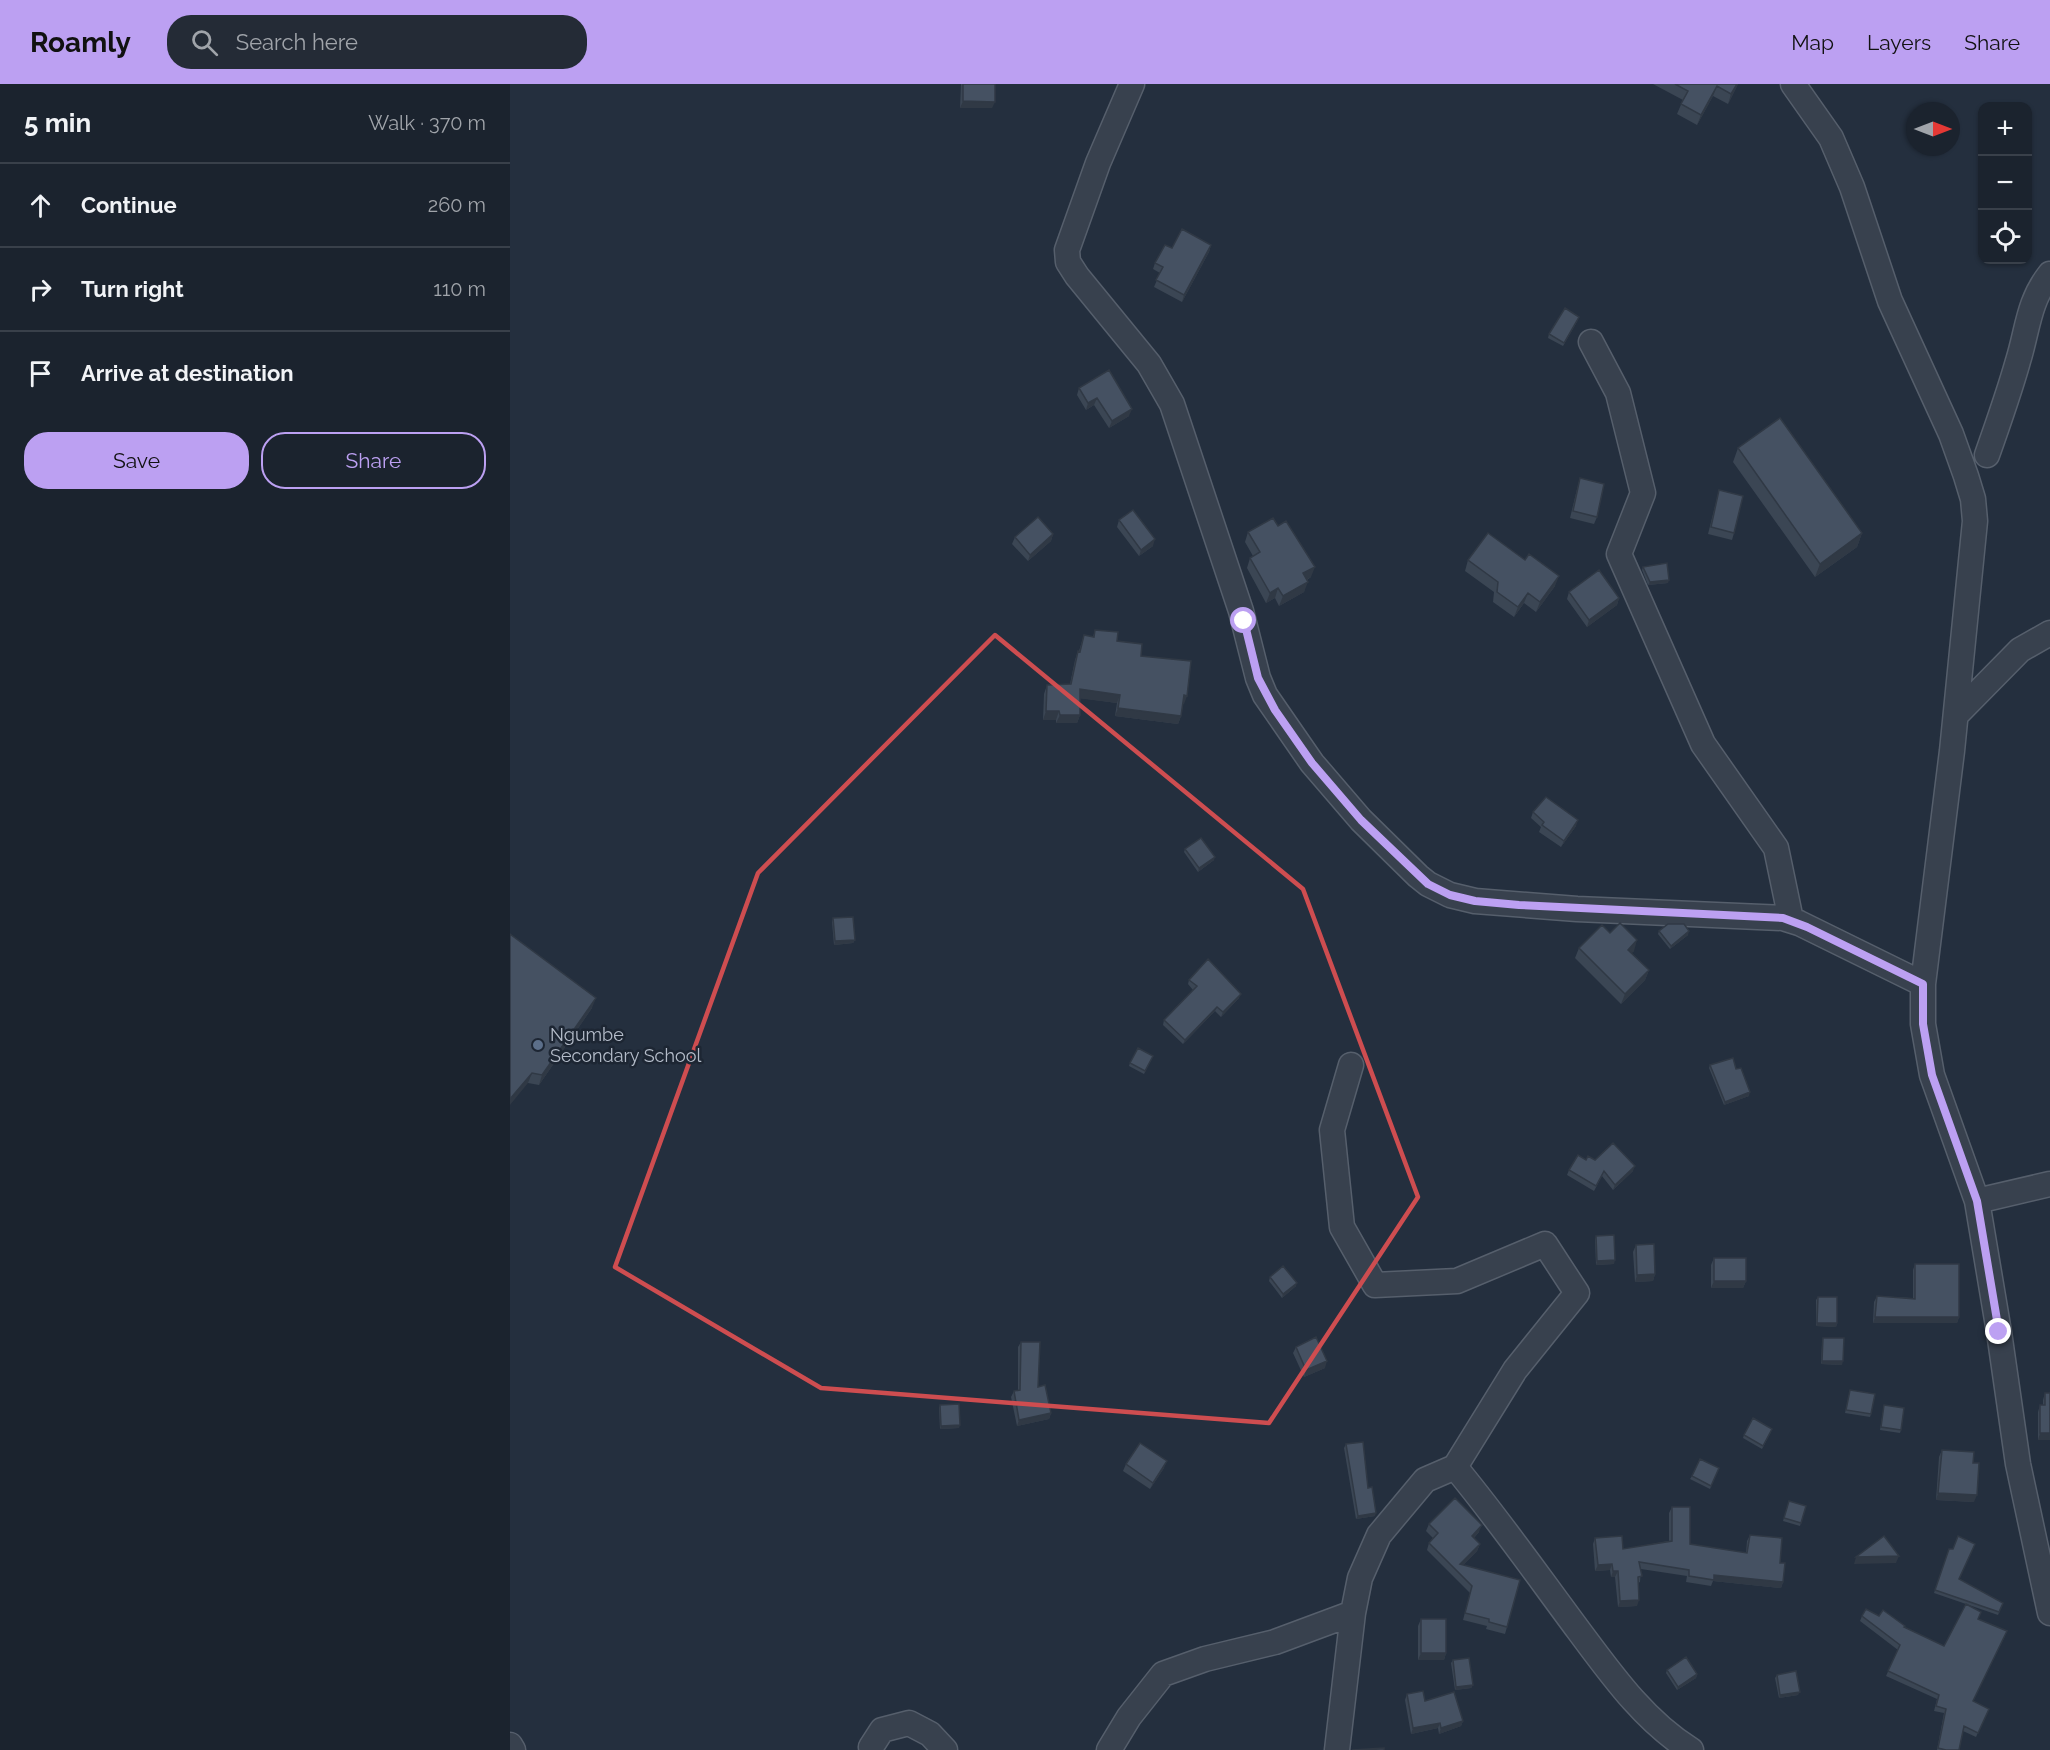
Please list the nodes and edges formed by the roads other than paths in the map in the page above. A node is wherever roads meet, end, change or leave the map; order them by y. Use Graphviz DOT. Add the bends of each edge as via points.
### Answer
graph roads {
  1 [pos="1132,84"];
  2 [pos="1793,84"];
  3 [pos="2050,274"];
  4 [pos="1591,342"];
  5 [pos="1987,455"];
  6 [pos="2050,633"];
  7 [pos="1956,715"];
  8 [pos="1791,920"];
  9 [pos="1923,984"];
  10 [pos="1351,1065"];
  11 [pos="2050,1184"];
  12 [pos="1977,1201"];
  13 [pos="1455,1467"];
  14 [pos="2050,1612"];
  15 [pos="1353,1613"];
  16 [pos="510,1745"];
  17 [pos="513,1750"];
  18 [pos="872,1750"];
  19 [pos="945,1750"];
  20 [pos="1109,1750"];
  21 [pos="1337,1750"];
  22 [pos="1692,1750"];
  1 -- 8 [label="street" via="1098,163 1067,255 1077,276 1149,364 1172,404 1261,686 1312,763 1361,820 1418,876 1450,895 1519,905"];
  2 -- 7 [label="street" via="1831,138 1852,187 1890,301 1951,434 1973,500 1975,521"];
  3 -- 5 [label="street" via="2029,313 2009,394"];
  4 -- 8 [label="street" via="1618,393 1643,493 1619,554 1703,744 1776,848"];
  6 -- 7 [label="street" via="2020,650"];
  7 -- 9 [label="street"];
  8 -- 9 [label="street"];
  9 -- 12 [label="street" via="1923,1024 1932,1075"];
  10 -- 13 [label="street" via="1332,1130 1342,1227 1375,1286 1457,1281 1545,1244 1577,1293 1515,1370"];
  11 -- 12 [label="street"];
  12 -- 14 [label="street" via="2018,1464"];
  13 -- 15 [label="street" via="1425,1480 1379,1535 1360,1578"];
  13 -- 22 [label="street" via="1603,1664 1673,1739"];
  15 -- 20 [label="street" via="1275,1642 1163,1674"];
  15 -- 21 [label="street"];
  16 -- 17 [label="street"];
  18 -- 19 [label="street" via="882,1730 909,1723 930,1734"];
}
